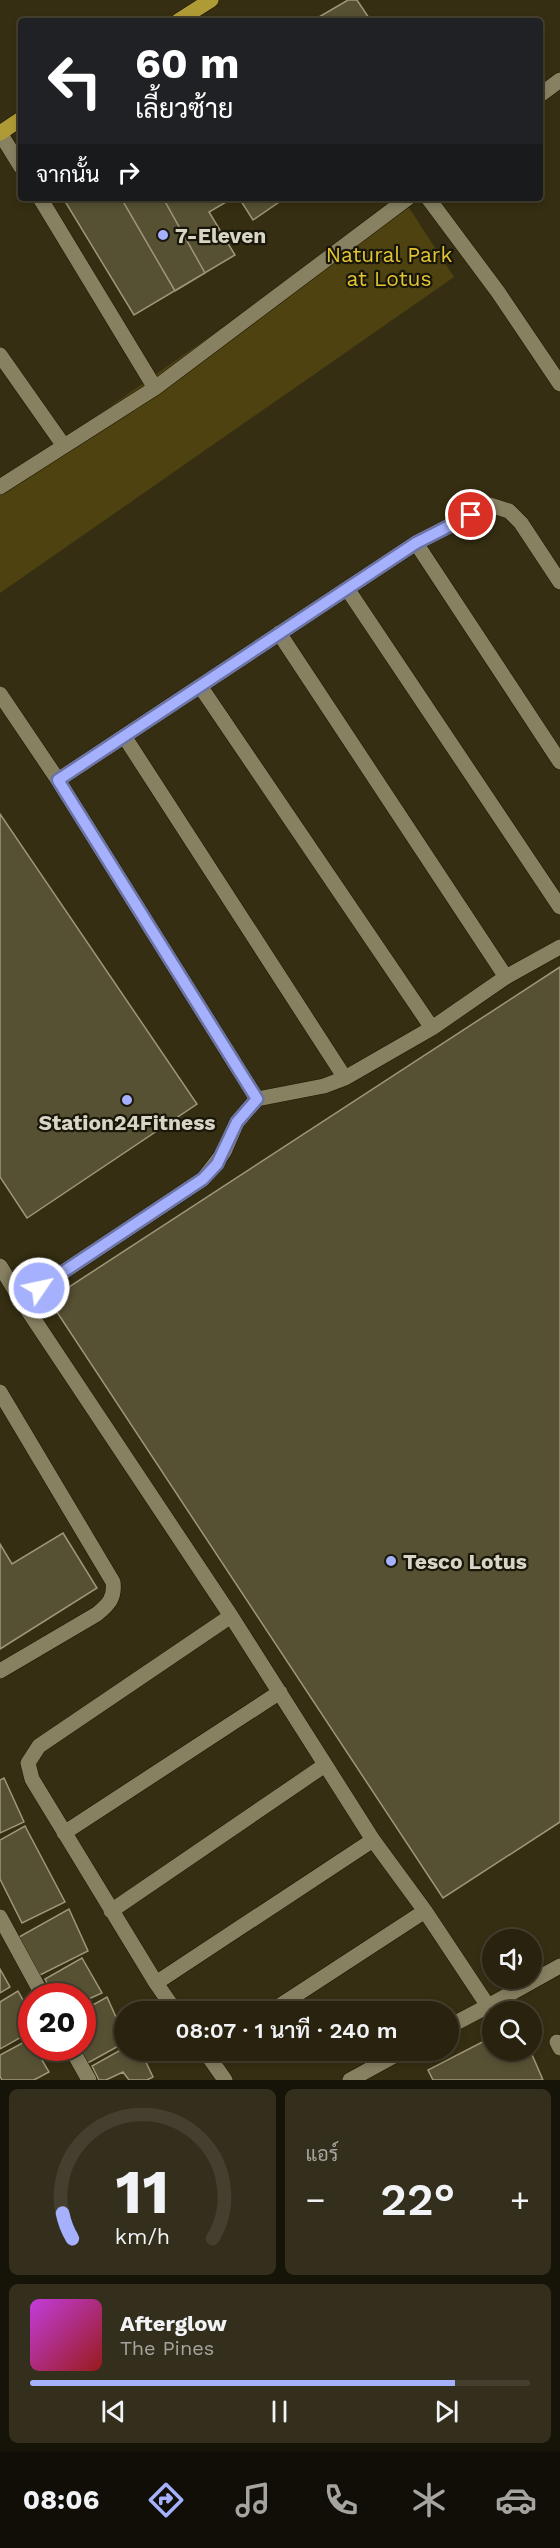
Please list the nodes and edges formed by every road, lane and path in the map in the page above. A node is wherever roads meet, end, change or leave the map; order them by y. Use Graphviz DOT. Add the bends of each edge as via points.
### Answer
graph roads {
  1 [pos="211,0"];
  2 [pos="183,18"];
  3 [pos="560,80"];
  4 [pos="543,93"];
  5 [pos="18,121"];
  6 [pos="0,133"];
  7 [pos="18,162"];
  8 [pos="42,201"];
  9 [pos="404,201"];
  10 [pos="430,201"];
  11 [pos="1,359"];
  12 [pos="560,384"];
  13 [pos="156,388"];
  14 [pos="64,446"];
  15 [pos="0,487"];
  16 [pos="416,543"];
  17 [pos="560,582"];
  18 [pos="348,590"];
  19 [pos="279,633"];
  20 [pos="200,686"];
  21 [pos="0,694"];
  22 [pos="124,736"];
  23 [pos="560,762"];
  24 [pos="58,780"];
  25 [pos="560,908"];
  26 [pos="560,947"];
  27 [pos="506,977"];
  28 [pos="432,1028"];
  29 [pos="345,1078"];
  30 [pos="257,1099"];
  31 [pos="0,1266"];
  32 [pos="21,1300"];
  33 [pos="0,1392"];
  34 [pos="231,1616"];
  35 [pos="0,1671"];
  36 [pos="280,1692"];
  37 [pos="325,1765"];
  38 [pos="64,1833"];
  39 [pos="373,1840"];
  40 [pos="111,1911"];
  41 [pos="425,1911"];
  42 [pos="0,1917"];
  43 [pos="560,1966"];
  44 [pos="36,1983"];
  45 [pos="156,1983"];
  46 [pos="168,2001"];
  47 [pos="287,2001"];
  48 [pos="485,2001"];
  49 [pos="497,2001"];
  50 [pos="482,2009"];
  51 [pos="459,2021"];
  52 [pos="78,2061"];
  53 [pos="213,2061"];
  54 [pos="385,2061"];
  55 [pos="89,2080"];
  56 [pos="225,2080"];
  57 [pos="350,2080"];
  1 -- 2 [label="main road"];
  3 -- 4 [label="street"];
  5 -- 6 [label="main road"];
  6 -- 7 [label="street"];
  8 -- 13 [label="street"];
  9 -- 13 [label="street"];
  10 -- 12 [label="street"];
  11 -- 14 [label="street"];
  13 -- 14 [label="street"];
  14 -- 15 [label="street"];
  16 -- 17 [label="street" via="490,506 509,511"];
  16 -- 18 [label="street"];
  16 -- 23 [label="street"];
  18 -- 19 [label="street"];
  18 -- 25 [label="street"];
  19 -- 20 [label="street"];
  19 -- 27 [label="street"];
  20 -- 22 [label="street"];
  20 -- 28 [label="street"];
  21 -- 24 [label="street"];
  22 -- 24 [label="street"];
  22 -- 29 [label="street"];
  24 -- 30 [label="street"];
  26 -- 27 [label="street"];
  27 -- 28 [label="street"];
  28 -- 29 [label="street"];
  29 -- 30 [label="street"];
  30 -- 32 [label="street" via="237,1122 221,1158 203,1179"];
  31 -- 32 [label="street"];
  32 -- 34 [label="street"];
  33 -- 35 [label="street" via="112,1582 114,1594 97,1614"];
  34 -- 36 [label="street"];
  34 -- 38 [label="street" via="39,1746 28,1763 32,1779"];
  36 -- 37 [label="street"];
  36 -- 38 [label="street"];
  37 -- 39 [label="street"];
  37 -- 40 [label="street"];
  38 -- 40 [label="street"];
  39 -- 41 [label="street"];
  39 -- 45 [label="street"];
  40 -- 45 [label="street"];
  41 -- 47 [label="street"];
  41 -- 48 [label="street"];
  42 -- 44 [label="street"];
  43 -- 49 [label="street"];
  45 -- 46 [label="street"];
  50 -- 51 [label="street"];
  52 -- 55 [label="street"];
  53 -- 56 [label="street"];
  54 -- 57 [label="street"];
}
